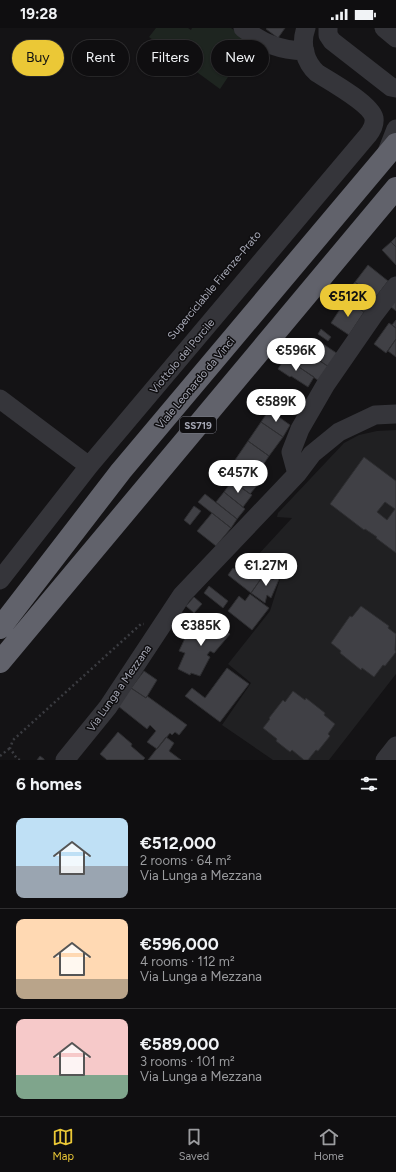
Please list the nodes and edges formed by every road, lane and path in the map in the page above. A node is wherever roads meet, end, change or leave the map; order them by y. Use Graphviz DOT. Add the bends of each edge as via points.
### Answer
graph roads {
  1 [pos="243,28"];
  2 [pos="306,28"];
  3 [pos="328,28"];
  4 [pos="305,51"];
  5 [pos="396,88"];
  6 [pos="396,129"];
  7 [pos="390,151"];
  8 [pos="396,188"];
  9 [pos="396,286"];
  10 [pos="0,399"];
  11 [pos="396,414"];
  12 [pos="90,466"];
  13 [pos="296,474"];
  14 [pos="0,580"];
  15 [pos="166,620"];
  16 [pos="0,628"];
  17 [pos="0,662"];
  18 [pos="396,746"];
  19 [pos="10,748"];
  20 [pos="0,756"];
  21 [pos="20,760"];
  22 [pos="65,760"];
  23 [pos="385,760"];
  1 -- 4 [label="street" via="256,38 284,49"];
  2 -- 4 [label="street"];
  3 -- 5 [label="street" via="328,36 332,41 391,87"];
  4 -- 12 [label="street, Viottolo del Porcile" via="317,73 365,104 371,111 374,123 368,135"];
  6 -- 7 [label="street"];
  7 -- 16 [label="highway, Viale Leonardo da Vinci / SS719" via="121,471"];
  8 -- 17 [label="highway, SS719"];
  9 -- 13 [label="street" via="326,384 300,430 291,452"];
  10 -- 12 [label="street"];
  11 -- 13 [label="street, Via Lunga a Mezzana" via="375,415 338,432 312,454"];
  12 -- 14 [label="street, Viottolo del Porcile"];
  13 -- 15 [label="street, Via Lunga a Mezzana" via="182,595"];
  15 -- 19 [label="path" via="141,624 13,740"];
  15 -- 22 [label="street, Via Lunga a Mezzana" via="108,707"];
  18 -- 23 [label="street"];
  19 -- 20 [label="path"];
  19 -- 21 [label="path"];
}
